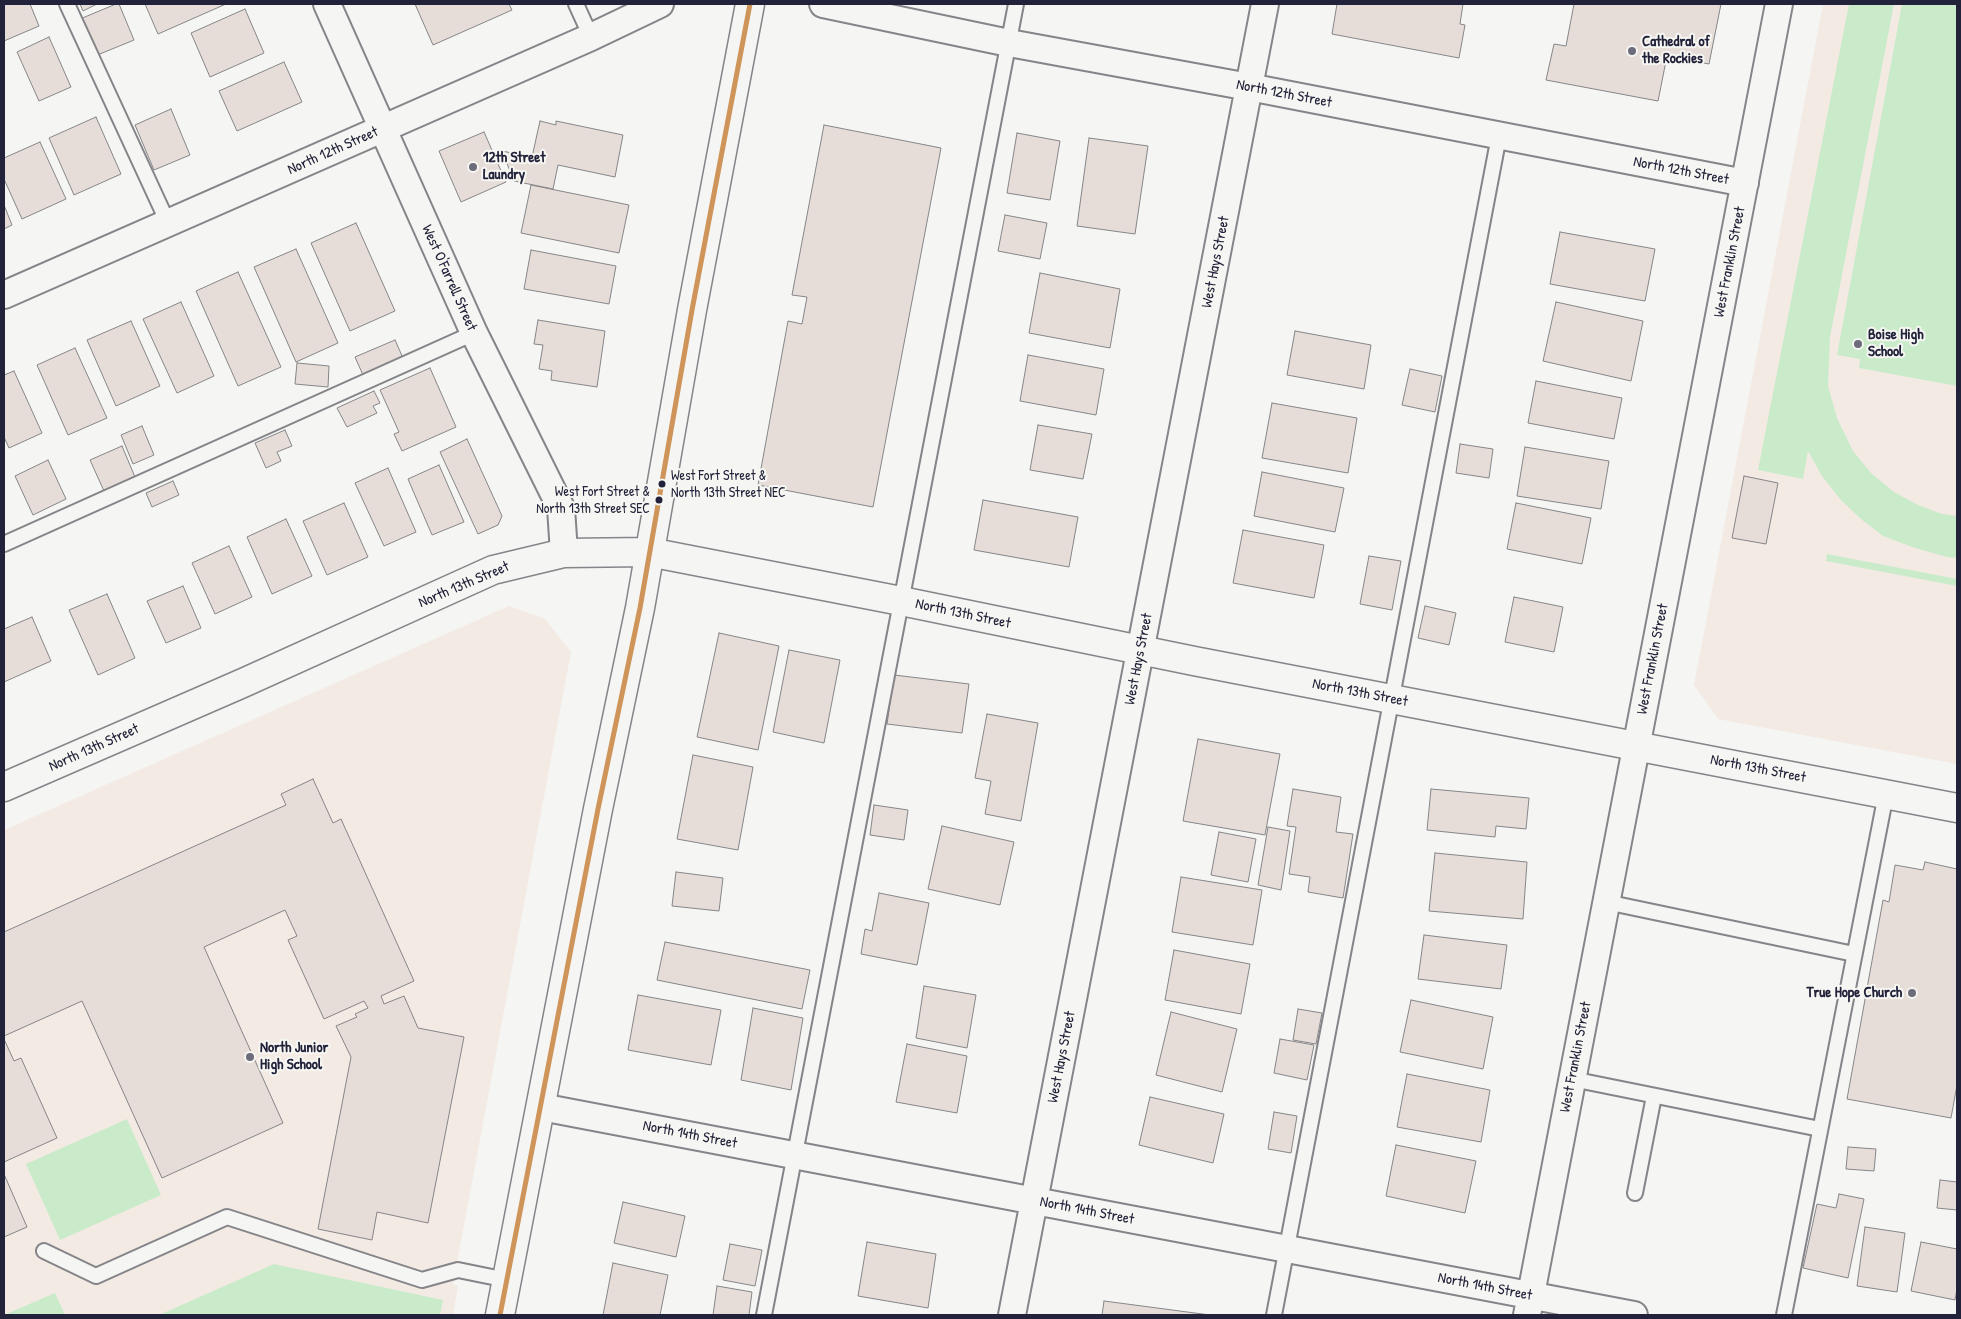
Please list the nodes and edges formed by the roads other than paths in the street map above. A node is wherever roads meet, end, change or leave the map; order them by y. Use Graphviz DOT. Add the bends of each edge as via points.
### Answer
graph roads {
  1 [pos="67,4"];
  2 [pos="327,4"];
  3 [pos="576,4"];
  4 [pos="660,4"];
  5 [pos="750,4"];
  6 [pos="823,4"];
  7 [pos="1016,4"];
  8 [pos="1266,4"];
  9 [pos="1779,4"];
  10 [pos="591,37"];
  11 [pos="1009,43"];
  12 [pos="1249,87"];
  13 [pos="383,129"];
  14 [pos="1499,136"];
  15 [pos="1745,183"];
  16 [pos="168,223"];
  17 [pos="4,295"];
  18 [pos="474,333"];
  19 [pos="4,544"];
  20 [pos="649,552"];
  21 [pos="564,553"];
  22 [pos="901,601"];
  23 [pos="1141,650"];
  24 [pos="1393,699"];
  25 [pos="1636,745"];
  26 [pos="4,787"];
  27 [pos="1886,794"];
  28 [pos="1957,808"];
  29 [pos="1606,902"];
  30 [pos="1854,954"];
  31 [pos="1572,1079"];
  32 [pos="1654,1096"];
  33 [pos="541,1107"];
  34 [pos="1820,1129"];
  35 [pos="795,1155"];
  36 [pos="1635,1193"];
  37 [pos="1034,1201"];
  38 [pos="1287,1249"];
  39 [pos="44,1251"];
  40 [pos="507,1280"];
  41 [pos="1529,1306"];
  42 [pos="500,1315"];
  43 [pos="764,1315"];
  44 [pos="1012,1315"];
  45 [pos="1274,1315"];
  46 [pos="1634,1315"];
  47 [pos="1784,1315"];
  1 -- 16 [label="lane"];
  2 -- 13 [label="street, West O'Farrell Street"];
  3 -- 10 [label="lane"];
  4 -- 10 [label="street, North 12th Street"];
  5 -- 20 [label="street"];
  6 -- 11 [label="street, North 12th Street"];
  7 -- 11 [label="lane"];
  8 -- 12 [label="street, West Hays Street"];
  9 -- 15 [label="street, West Franklin Street"];
  10 -- 13 [label="street, North 12th Street"];
  11 -- 12 [label="street, North 12th Street"];
  11 -- 22 [label="lane"];
  12 -- 14 [label="street, North 12th Street"];
  12 -- 23 [label="street, West Hays Street"];
  13 -- 16 [label="street, North 12th Street"];
  13 -- 18 [label="street, West O'Farrell Street"];
  14 -- 15 [label="street, North 12th Street"];
  14 -- 24 [label="lane"];
  15 -- 25 [label="street, West Franklin Street"];
  16 -- 17 [label="street, North 12th Street"];
  18 -- 19 [label="lane"];
  18 -- 21 [label="street, West O'Farrell Street" via="561,508"];
  20 -- 21 [label="street, North 13th Street"];
  20 -- 22 [label="street, North 13th Street"];
  20 -- 33 [label="street"];
  21 -- 26 [label="street, North 13th Street" via="493,570"];
  22 -- 23 [label="street, North 13th Street"];
  22 -- 35 [label="lane"];
  23 -- 24 [label="street, North 13th Street"];
  23 -- 37 [label="street, West Hays Street"];
  24 -- 25 [label="street, North 13th Street"];
  24 -- 38 [label="lane"];
  25 -- 27 [label="street, North 13th Street"];
  25 -- 29 [label="street, West Franklin Street"];
  27 -- 28 [label="street, North 13th Street"];
  27 -- 30 [label="lane"];
  29 -- 30 [label="lane"];
  29 -- 31 [label="street, West Franklin Street"];
  30 -- 34 [label="lane"];
  31 -- 32 [label="lane"];
  31 -- 41 [label="street, West Franklin Street"];
  32 -- 34 [label="lane"];
  32 -- 36 [label="lane"];
  33 -- 35 [label="street, North 14th Street"];
  33 -- 40 [label="street"];
  34 -- 47 [label="lane"];
  35 -- 37 [label="street, North 14th Street"];
  35 -- 43 [label="lane"];
  37 -- 38 [label="street, North 14th Street"];
  37 -- 44 [label="street, West Hays Street"];
  38 -- 41 [label="street, North 14th Street"];
  38 -- 45 [label="lane"];
  39 -- 40 [label="lane" via="96,1276 227,1217 422,1280 458,1270"];
  40 -- 42 [label="street"];
  41 -- 46 [label="street, North 14th Street"];
}
